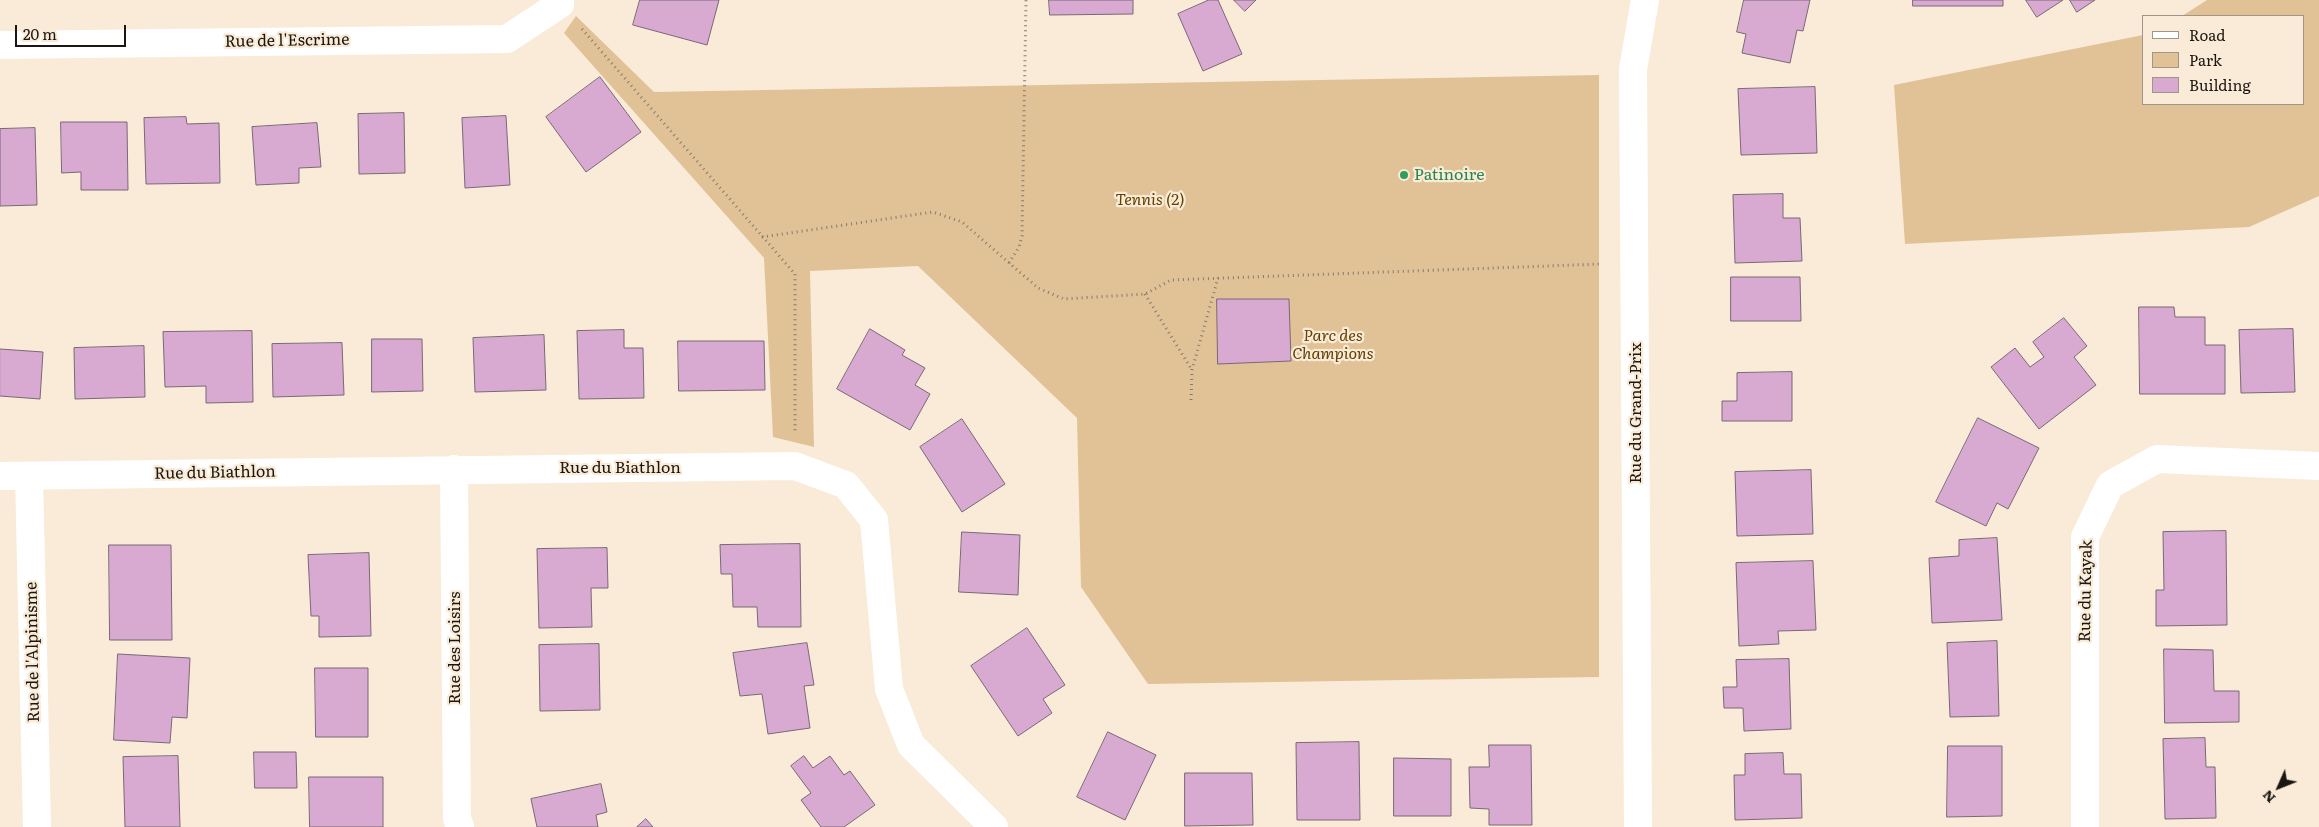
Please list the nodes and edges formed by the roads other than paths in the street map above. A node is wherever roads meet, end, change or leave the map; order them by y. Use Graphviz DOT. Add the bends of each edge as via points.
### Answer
graph roads {
  1 [pos="1645,0"];
  2 [pos="560,2"];
  3 [pos="0,44"];
  4 [pos="2319,466"];
  5 [pos="454,469"];
  6 [pos="0,476"];
  7 [pos="29,476"];
  8 [pos="37,827"];
  9 [pos="460,827"];
  10 [pos="994,827"];
  11 [pos="1638,827"];
  12 [pos="2085,827"];
  1 -- 11 [label="street, Rue du Grand-Prix" via="1633,69"];
  2 -- 3 [label="street, Rue de l'Escrime" via="507,39"];
  4 -- 12 [label="street, Rue du Kayak" via="2157,459 2110,485 2084,537"];
  5 -- 7 [label="street, Rue du Biathlon"];
  5 -- 9 [label="street, Rue des Loisirs" via="457,818"];
  5 -- 10 [label="street, Rue du Biathlon" via="795,466 846,485 874,520 889,688 911,745"];
  6 -- 7 [label="street, Rue du Biathlon"];
  7 -- 8 [label="street, Rue de l'Alpinisme"];
}
